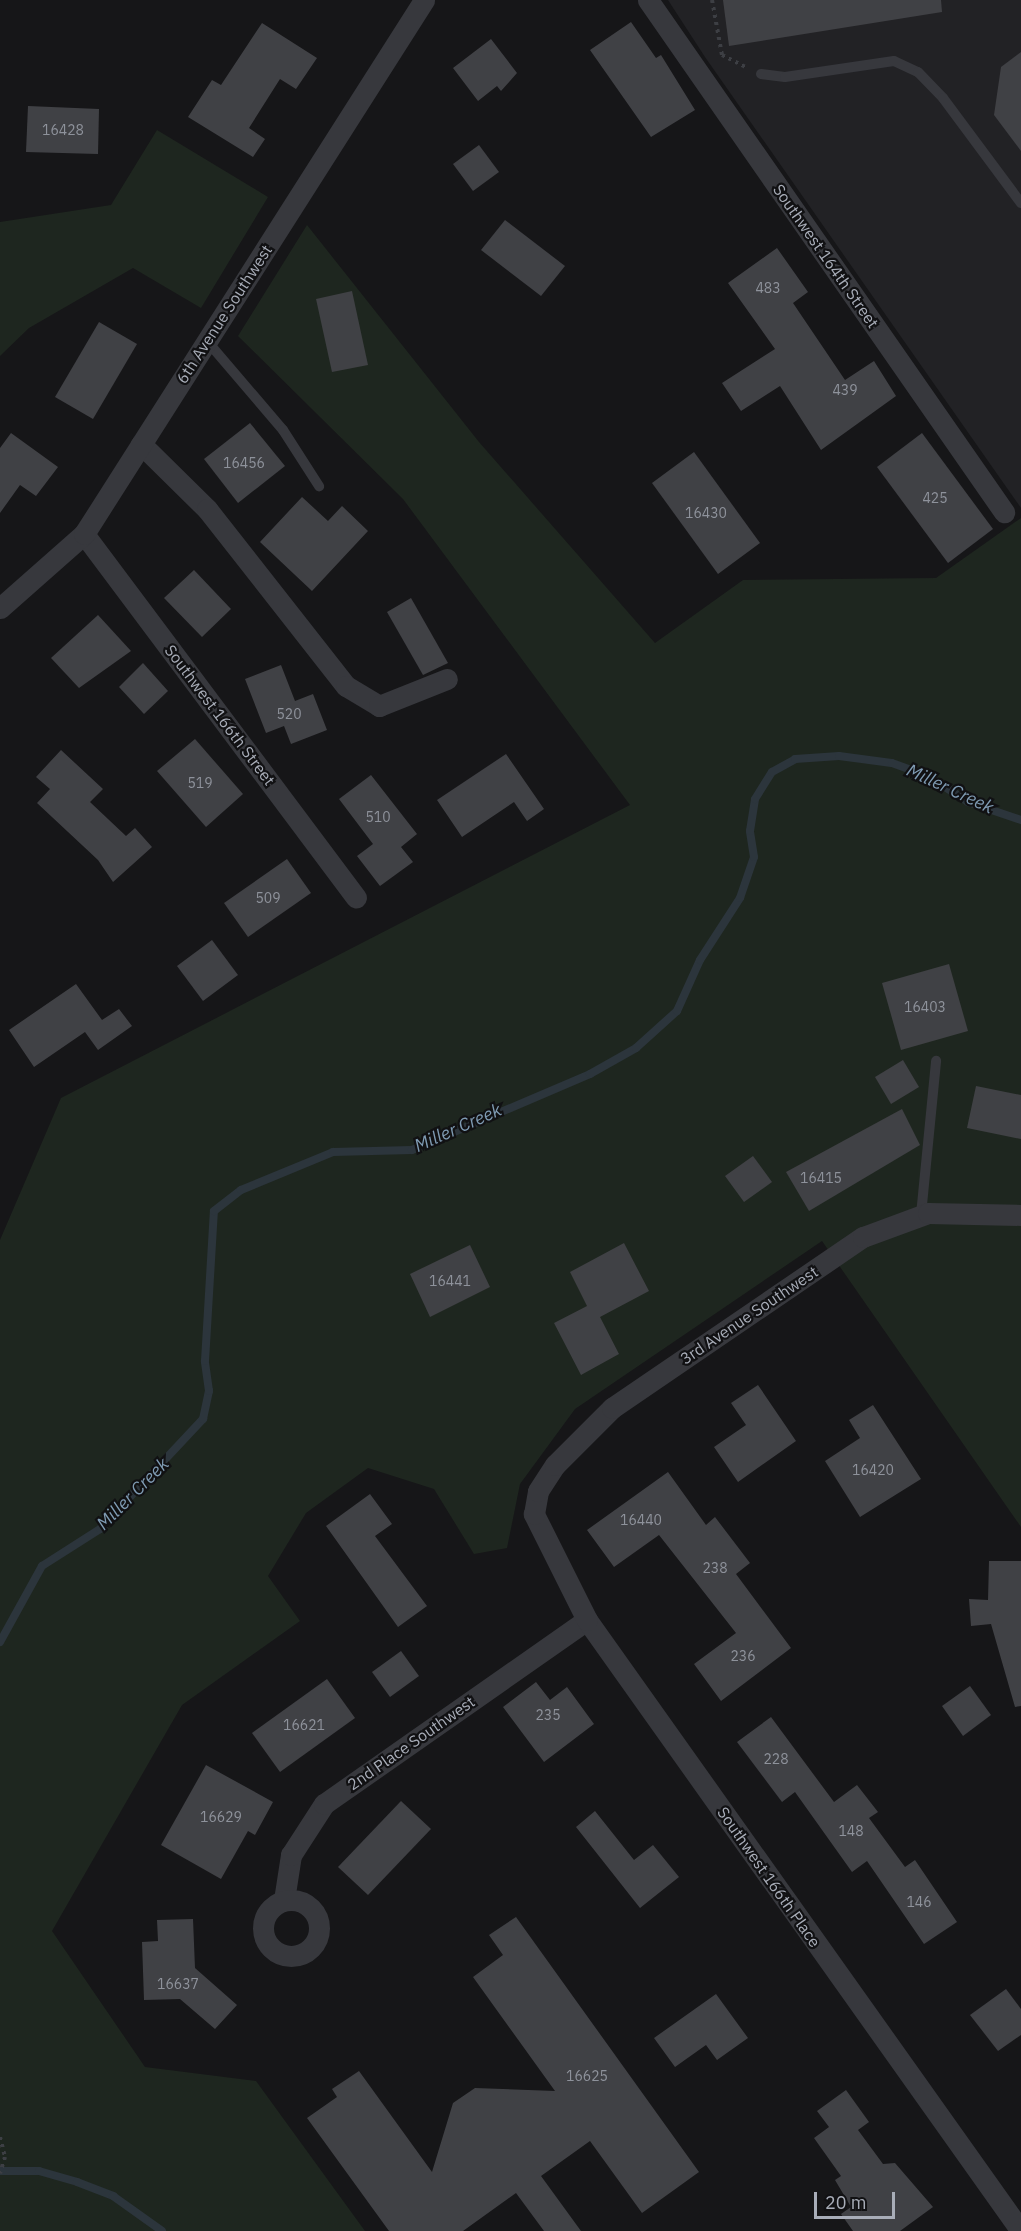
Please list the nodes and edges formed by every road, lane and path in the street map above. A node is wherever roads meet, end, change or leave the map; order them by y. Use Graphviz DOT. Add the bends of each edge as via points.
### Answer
graph roads {
  1 [pos="424,0"];
  2 [pos="648,0"];
  3 [pos="712,0"];
  4 [pos="761,74"];
  5 [pos="1021,203"];
  6 [pos="207,340"];
  7 [pos="141,444"];
  8 [pos="320,486"];
  9 [pos="1004,512"];
  10 [pos="84,534"];
  11 [pos="0,608"];
  12 [pos="447,679"];
  13 [pos="356,897"];
  14 [pos="936,1061"];
  15 [pos="921,1215"];
  16 [pos="1021,1215"];
  17 [pos="534,1514"];
  18 [pos="587,1620"];
  19 [pos="284,1900"];
  20 [pos="0,2137"];
  21 [pos="0,2173"];
  22 [pos="1021,2231"];
  1 -- 6 [label="street, 6th Avenue Southwest"];
  2 -- 9 [label="street, Southwest 164th Street"];
  3 -- 4 [label="path" via="722,55"];
  4 -- 5 [label="lane" via="785,77 894,61 918,72 943,98"];
  6 -- 7 [label="street, 6th Avenue Southwest"];
  6 -- 8 [label="lane" via="283,430"];
  7 -- 10 [label="street, 6th Avenue Southwest"];
  7 -- 12 [label="street" via="207,508 346,686 379,706"];
  10 -- 11 [label="street, 6th Avenue Southwest"];
  10 -- 13 [label="street, Southwest 166th Street"];
  14 -- 15 [label="lane"];
  15 -- 16 [label="street, 3rd Avenue Southwest" via="957,1211"];
  15 -- 17 [label="street, 3rd Avenue Southwest" via="863,1237 612,1408 555,1465 538,1491"];
  17 -- 18 [label="street, Southwest 166th Place"];
  18 -- 19 [label="street, 2nd Place Southwest" via="324,1804 291,1855"];
  18 -- 22 [label="street, Southwest 166th Place"];
  20 -- 21 [label="path" via="5,2157"];
}
